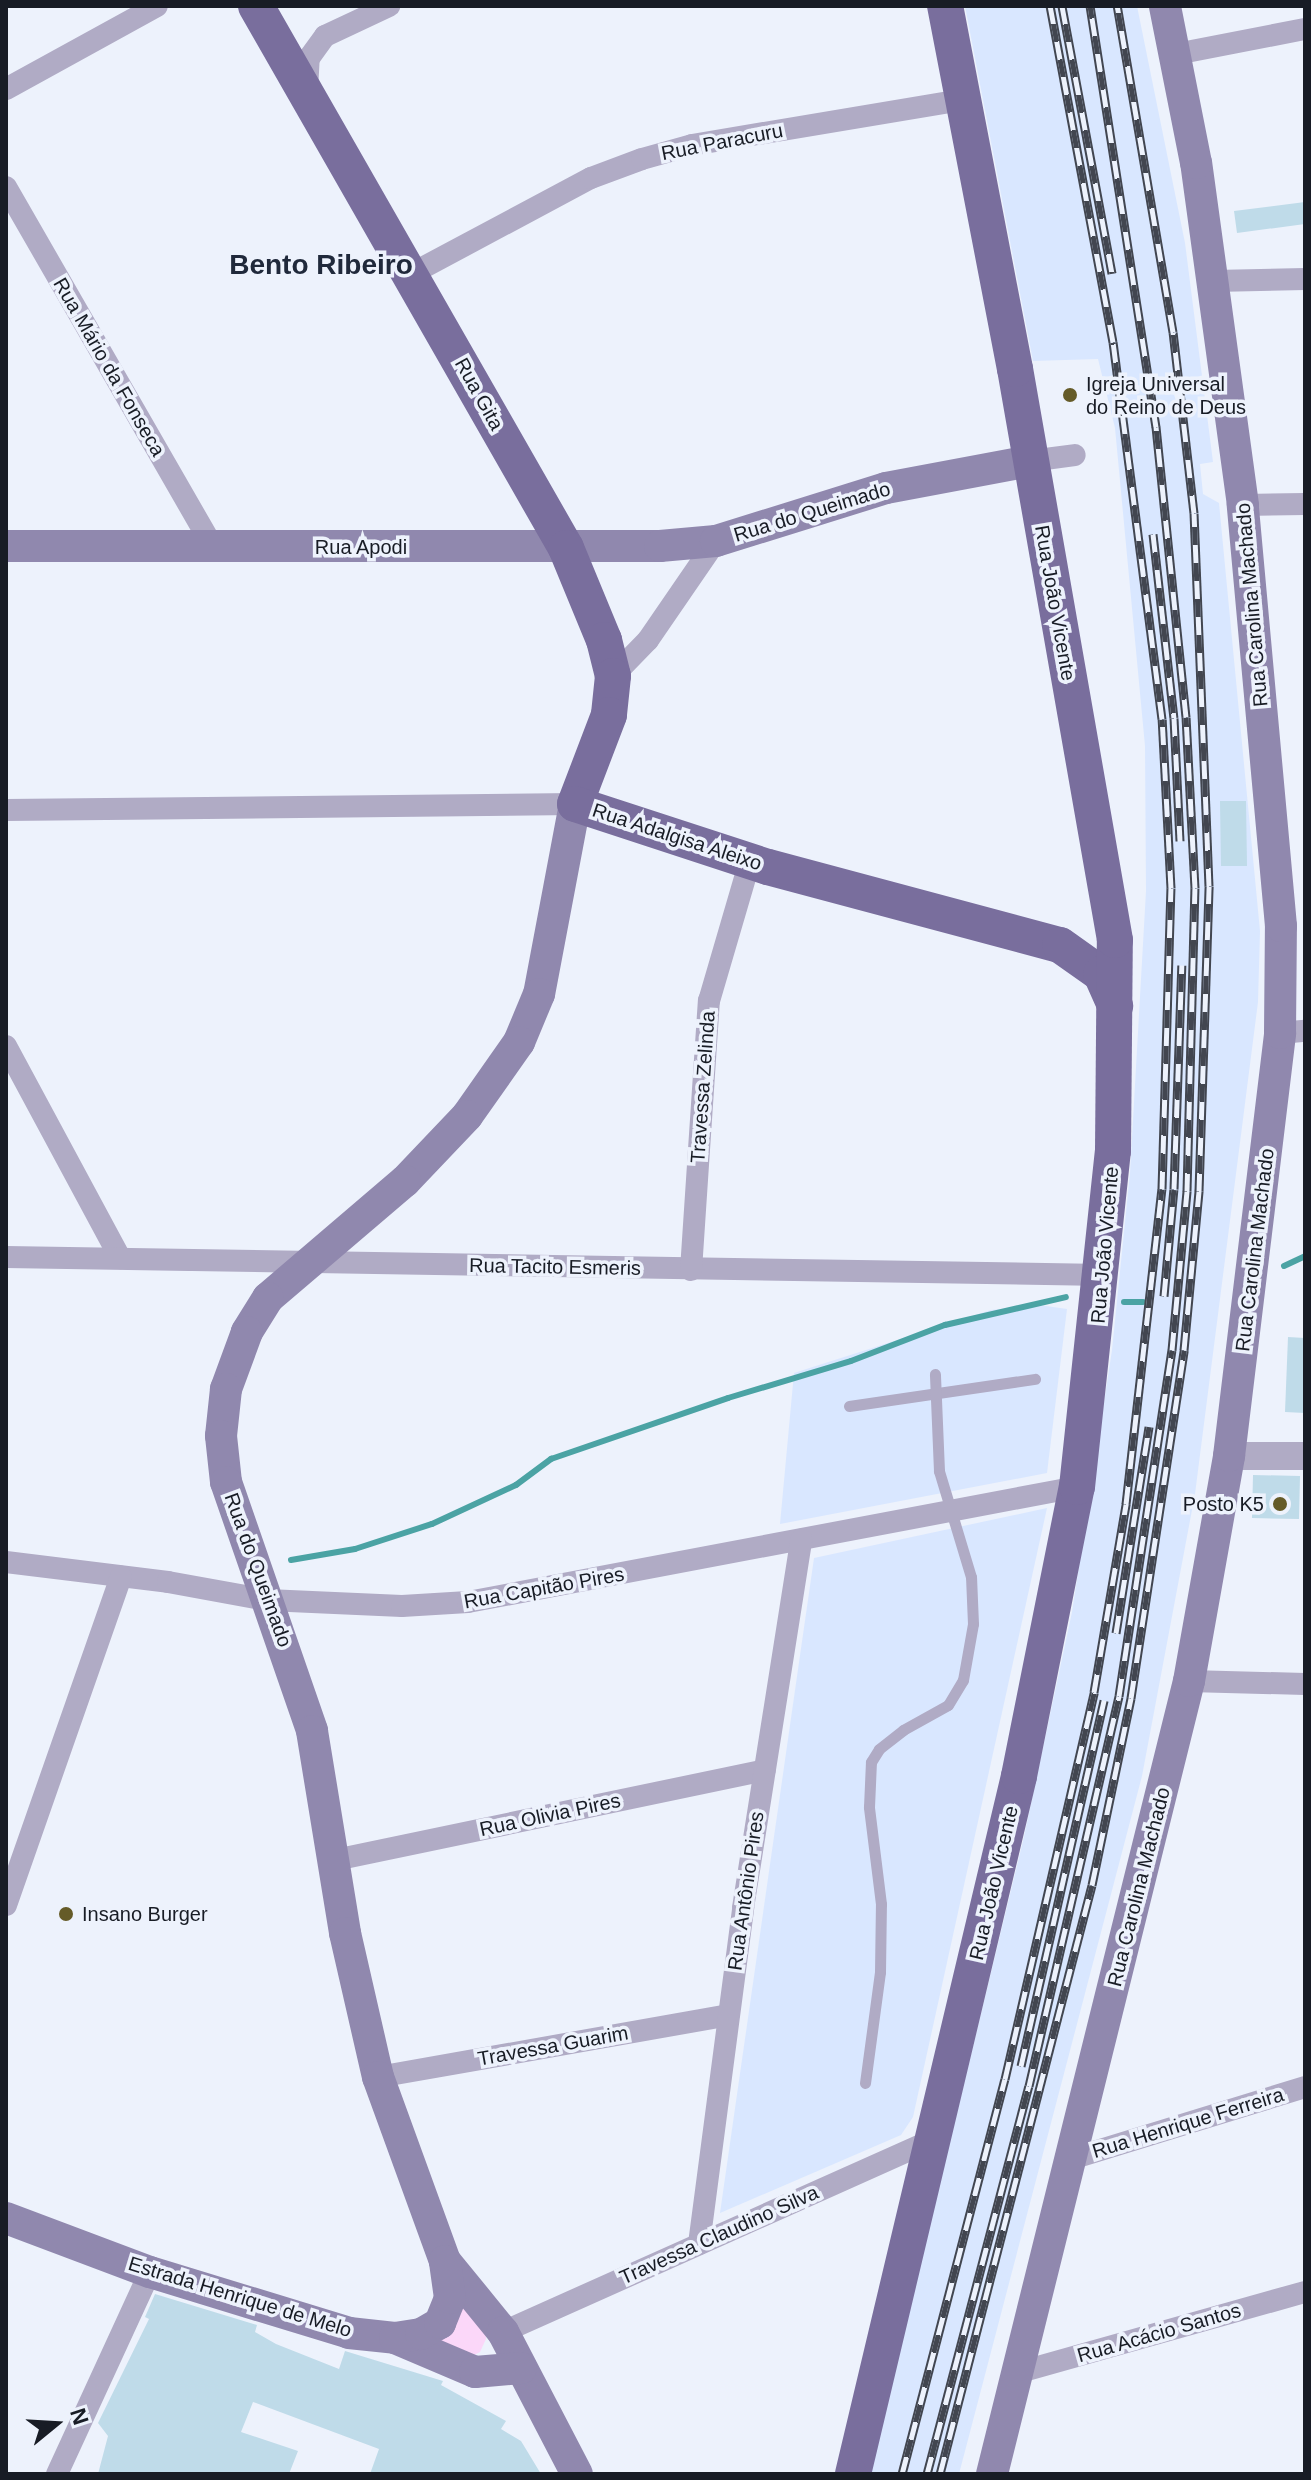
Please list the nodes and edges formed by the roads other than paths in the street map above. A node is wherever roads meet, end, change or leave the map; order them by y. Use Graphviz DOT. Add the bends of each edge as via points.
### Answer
graph roads {
  1 [pos="157,6"];
  2 [pos="256,6"];
  3 [pos="389,6"];
  4 [pos="945,6"];
  5 [pos="1165,6"];
  6 [pos="1305,29"];
  7 [pos="1176,54"];
  8 [pos="6,89"];
  9 [pos="307,93"];
  10 [pos="962,100"];
  11 [pos="6,187"];
  12 [pos="411,274"];
  13 [pos="1305,279"];
  14 [pos="1214,281"];
  15 [pos="1075,455"];
  16 [pos="1030,461"];
  17 [pos="1305,504"];
  18 [pos="1243,505"];
  19 [pos="716,541"];
  20 [pos="6,546"];
  21 [pos="213,547"];
  22 [pos="566,548"];
  23 [pos="613,676"];
  24 [pos="575,804"];
  25 [pos="6,810"];
  26 [pos="750,861"];
  27 [pos="1110,909"];
  28 [pos="1060,945"];
  29 [pos="1115,1006"];
  30 [pos="1292,1032"];
  31 [pos="6,1046"];
  32 [pos="6,1257"];
  33 [pos="120,1258"];
  34 [pos="308,1263"];
  35 [pos="691,1270"];
  36 [pos="1104,1275"];
  37 [pos="935,1374"];
  38 [pos="1035,1379"];
  39 [pos="937,1397"];
  40 [pos="849,1406"];
  41 [pos="1229,1456"];
  42 [pos="1305,1456"];
  43 [pos="1077,1487"];
  44 [pos="952,1514"];
  45 [pos="801,1540"];
  46 [pos="6,1562"];
  47 [pos="121,1577"];
  48 [pos="267,1600"];
  49 [pos="1189,1681"];
  50 [pos="1305,1684"];
  51 [pos="765,1770"];
  52 [pos="14,1856"];
  53 [pos="335,1860"];
  54 [pos="6,1905"];
  55 [pos="729,2015"];
  56 [pos="378,2077"];
  57 [pos="865,2083"];
  58 [pos="1305,2087"];
  59 [pos="934,2139"];
  60 [pos="1071,2159"];
  61 [pos="6,2218"];
  62 [pos="699,2244"];
  63 [pos="445,2261"];
  64 [pos="150,2272"];
  65 [pos="1305,2292"];
  66 [pos="503,2332"];
  67 [pos="395,2338"];
  68 [pos="521,2368"];
  69 [pos="1013,2374"];
  70 [pos="57,2474"];
  71 [pos="577,2474"];
  72 [pos="853,2474"];
  73 [pos="992,2474"];
  1 -- 8 [label="street"];
  2 -- 9 [label="main road, Rua Gita"];
  3 -- 9 [label="street" via="325,36 309,58"];
  4 -- 10 [label="main road, Rua João Vicente"];
  5 -- 7 [label="main road, Rua Carolina Machado"];
  6 -- 7 [label="street"];
  7 -- 14 [label="main road, Rua Carolina Machado"];
  9 -- 12 [label="main road, Rua Gita"];
  10 -- 12 [label="street, Rua Paracuru" via="692,145 642,159 591,178"];
  10 -- 16 [label="main road, Rua João Vicente"];
  11 -- 21 [label="street, Rua Mário da Fonseca"];
  12 -- 22 [label="main road, Rua Gita"];
  13 -- 14 [label="street"];
  14 -- 18 [label="main road, Rua Carolina Machado"];
  15 -- 16 [label="street, Rua do Queimado"];
  16 -- 19 [label="main road, Rua do Queimado" via="886,488"];
  16 -- 27 [label="main road, Rua João Vicente"];
  17 -- 18 [label="street"];
  18 -- 30 [label="main road, Rua Carolina Machado"];
  19 -- 22 [label="main road, Rua Apodi"];
  19 -- 23 [label="street, Rua do Queimado" via="648,640"];
  20 -- 21 [label="main road, Rua Apodi"];
  21 -- 22 [label="main road, Rua Apodi"];
  22 -- 23 [label="main road, Rua Gita"];
  23 -- 24 [label="main road, Rua Gita" via="609,715"];
  24 -- 25 [label="street, Rua Adalgisa Aleixo"];
  24 -- 26 [label="main road, Rua Adalgisa Aleixo"];
  24 -- 34 [label="main road, Rua do Queimado" via="539,994 519,1042 467,1116 405,1181"];
  26 -- 28 [label="main road, Rua Adalgisa Aleixo"];
  26 -- 35 [label="street, Travessa Zelinda" via="709,1001"];
  27 -- 28 [label="main road" via="1092,934"];
  27 -- 29 [label="main road, Rua João Vicente" via="1118,980"];
  28 -- 29 [label="main road, Rua Adalgisa Aleixo" via="1101,974"];
  29 -- 36 [label="main road, Rua João Vicente"];
  30 -- 41 [label="main road, Rua Carolina Machado" via="1256,1240"];
  31 -- 33 [label="street"];
  32 -- 33 [label="street, Rua Tacito Esmeris"];
  33 -- 34 [label="street, Rua Tacito Esmeris"];
  34 -- 35 [label="street, Rua Tacito Esmeris"];
  34 -- 48 [label="main road, Rua do Queimado" via="268,1298 247,1332 226,1389 221,1436 226,1482"];
  35 -- 36 [label="street, Rua Tacito Esmeris"];
  36 -- 43 [label="main road, Rua João Vicente"];
  37 -- 39 [label="lane"];
  38 -- 39 [label="lane"];
  39 -- 40 [label="lane"];
  39 -- 44 [label="lane" via="939,1471"];
  41 -- 42 [label="street"];
  41 -- 49 [label="main road, Rua Carolina Machado"];
  43 -- 44 [label="street, Rua Capitão Pires"];
  43 -- 59 [label="main road, Rua João Vicente" via="1019,1776"];
  44 -- 45 [label="street, Rua Capitão Pires"];
  44 -- 57 [label="lane" via="971,1577 973,1624 963,1680 948,1705 903,1730 871,1762 880,1972"];
  45 -- 48 [label="street, Rua Capitão Pires" via="468,1602 402,1606"];
  45 -- 51 [label="street, Rua Antônio Pires"];
  46 -- 47 [label="street, Rua Capitão Pires"];
  47 -- 48 [label="street, Rua Capitão Pires"];
  47 -- 52 [label="street"];
  48 -- 53 [label="main road, Rua do Queimado" via="306,1707"];
  49 -- 50 [label="street"];
  49 -- 60 [label="main road, Rua Carolina Machado"];
  51 -- 53 [label="street, Rua Olivia Pires"];
  51 -- 55 [label="street, Rua Antônio Pires"];
  52 -- 54 [label="street"];
  53 -- 56 [label="main road, Rua do Queimado" via="345,1933"];
  55 -- 56 [label="street, Travessa Guarim"];
  55 -- 62 [label="street, Rua Antônio Pires"];
  56 -- 63 [label="main road, Rua do Queimado"];
  58 -- 60 [label="street, Rua Henrique Ferreira"];
  59 -- 62 [label="street, Travessa Claudino Silva"];
  59 -- 72 [label="main road, Rua João Vicente"];
  60 -- 69 [label="main road, Rua Carolina Machado"];
  61 -- 64 [label="main road, Estrada Henrique de Melo"];
  62 -- 66 [label="street, Travessa Claudino Silva"];
  63 -- 66 [label="main road, Rua do Queimado"];
  63 -- 67 [label="main road" via="450,2298 440,2323 421,2334"];
  64 -- 67 [label="main road, Estrada Henrique de Melo" via="349,2333"];
  64 -- 70 [label="street"];
  65 -- 69 [label="street, Rua Acácio Santos"];
  66 -- 68 [label="main road, Rua do Queimado"];
  67 -- 68 [label="main road, Estrada Henrique de Melo" via="475,2372"];
  68 -- 71 [label="main road, Rua do Queimado"];
  69 -- 73 [label="main road, Rua Carolina Machado"];
}
